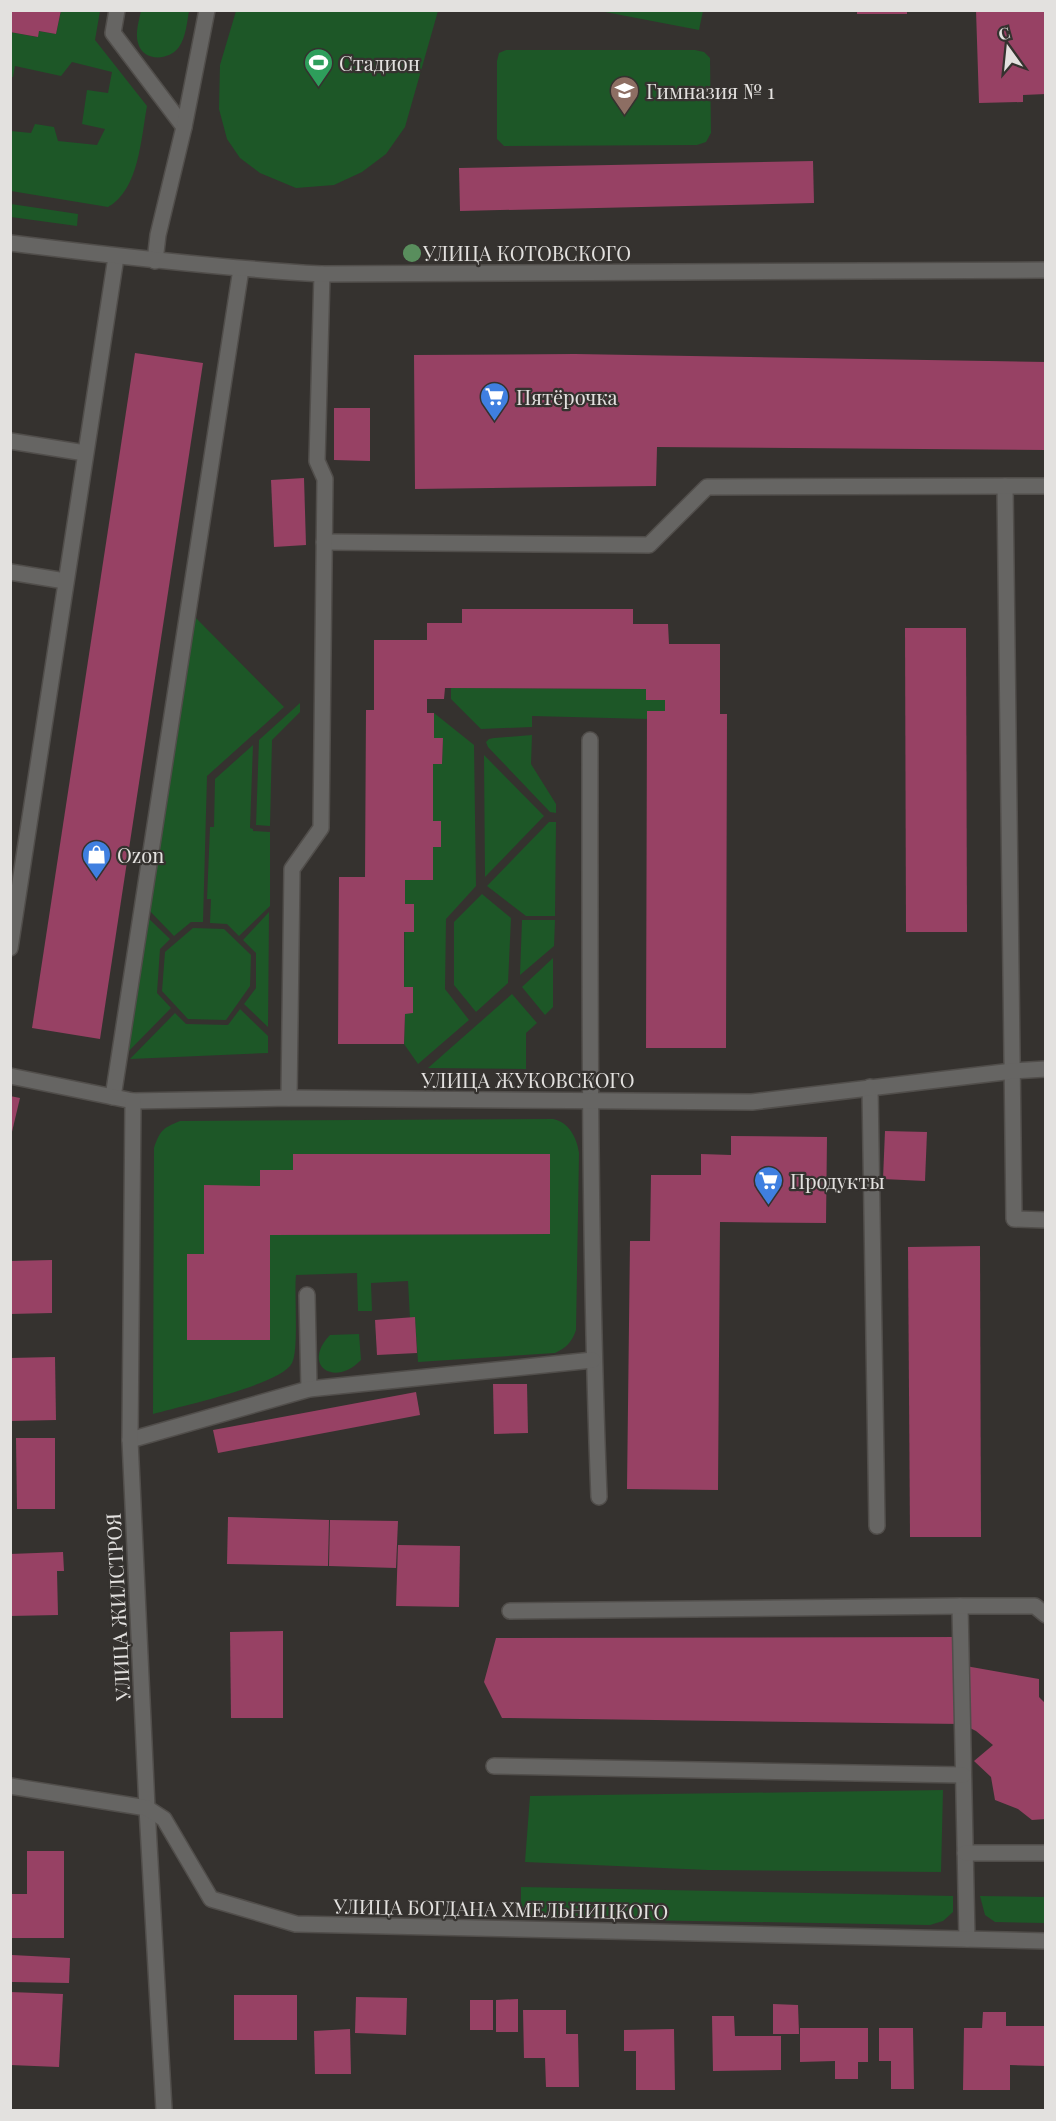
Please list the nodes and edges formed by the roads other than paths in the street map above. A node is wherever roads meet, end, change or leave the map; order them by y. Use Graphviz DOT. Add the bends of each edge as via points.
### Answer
graph roads {
  1 [pos="117,10"];
  2 [pos="207,10"];
  3 [pos="184,126"];
  4 [pos="10,243"];
  5 [pos="116,257"];
  6 [pos="155,261"];
  7 [pos="242,269"];
  8 [pos="1046,270"];
  9 [pos="322,274"];
  10 [pos="10,441"];
  11 [pos="85,453"];
  12 [pos="1005,486"];
  13 [pos="1046,486"];
  14 [pos="324,542"];
  15 [pos="10,572"];
  16 [pos="65,581"];
  17 [pos="590,740"];
  18 [pos="10,948"];
  19 [pos="1046,1069"];
  20 [pos="1013,1071"];
  21 [pos="10,1076"];
  22 [pos="870,1088"];
  23 [pos="113,1097"];
  24 [pos="288,1098"];
  25 [pos="133,1101"];
  26 [pos="590,1101"];
  27 [pos="1046,1220"];
  28 [pos="307,1295"];
  29 [pos="594,1360"];
  30 [pos="309,1389"];
  31 [pos="130,1440"];
  32 [pos="599,1497"];
  33 [pos="877,1527"];
  34 [pos="960,1606"];
  35 [pos="510,1611"];
  36 [pos="1046,1615"];
  37 [pos="494,1766"];
  38 [pos="963,1775"];
  39 [pos="10,1786"];
  40 [pos="147,1808"];
  41 [pos="965,1852"];
  42 [pos="1046,1853"];
  43 [pos="967,1939"];
  44 [pos="1046,1941"];
  45 [pos="164,2110"];
  1 -- 3 [label="street" via="113,33"];
  2 -- 3 [label="street"];
  3 -- 6 [label="street"];
  4 -- 5 [label="street, УЛИЦА КОТОВСКОГО"];
  5 -- 6 [label="street, УЛИЦА КОТОВСКОГО"];
  5 -- 11 [label="street"];
  6 -- 7 [label="street, УЛИЦА КОТОВСКОГО"];
  7 -- 9 [label="street, УЛИЦА КОТОВСКОГО"];
  7 -- 23 [label="street"];
  8 -- 9 [label="street, УЛИЦА КОТОВСКОГО"];
  9 -- 14 [label="street" via="317,461 325,479"];
  10 -- 11 [label="street"];
  11 -- 16 [label="street"];
  12 -- 13 [label="street"];
  12 -- 14 [label="street" via="707,487 649,546"];
  12 -- 20 [label="street"];
  14 -- 24 [label="street" via="321,828 292,869"];
  15 -- 16 [label="street"];
  16 -- 18 [label="street"];
  17 -- 26 [label="street"];
  19 -- 20 [label="street, УЛИЦА ЖУКОВСКОГО"];
  20 -- 22 [label="street, УЛИЦА ЖУКОВСКОГО"];
  20 -- 27 [label="street" via="1014,1219"];
  21 -- 23 [label="street, УЛИЦА ЖУКОВСКОГО"];
  22 -- 26 [label="street, УЛИЦА ЖУКОВСКОГО" via="753,1102"];
  22 -- 33 [label="street"];
  23 -- 25 [label="street, УЛИЦА ЖУКОВСКОГО"];
  24 -- 25 [label="street, УЛИЦА ЖУКОВСКОГО"];
  24 -- 26 [label="street, УЛИЦА ЖУКОВСКОГО"];
  25 -- 31 [label="street, УЛИЦА ЖИЛСТРОЯ"];
  26 -- 29 [label="street"];
  28 -- 30 [label="street"];
  29 -- 30 [label="street"];
  29 -- 32 [label="street"];
  30 -- 31 [label="street"];
  31 -- 40 [label="street, УЛИЦА ЖИЛСТРОЯ"];
  34 -- 35 [label="street"];
  34 -- 36 [label="street" via="1035,1606"];
  34 -- 38 [label="street"];
  37 -- 38 [label="street"];
  38 -- 41 [label="street"];
  39 -- 40 [label="street"];
  40 -- 43 [label="street, УЛИЦА БОГДАНА ХМЕЛЬНИЦКОГО" via="164,1819 211,1899 296,1924"];
  40 -- 45 [label="street, УЛИЦА ЖИЛСТРОЯ"];
  41 -- 42 [label="street"];
  41 -- 43 [label="street"];
  43 -- 44 [label="street, УЛИЦА БОГДАНА ХМЕЛЬНИЦКОГО"];
}
